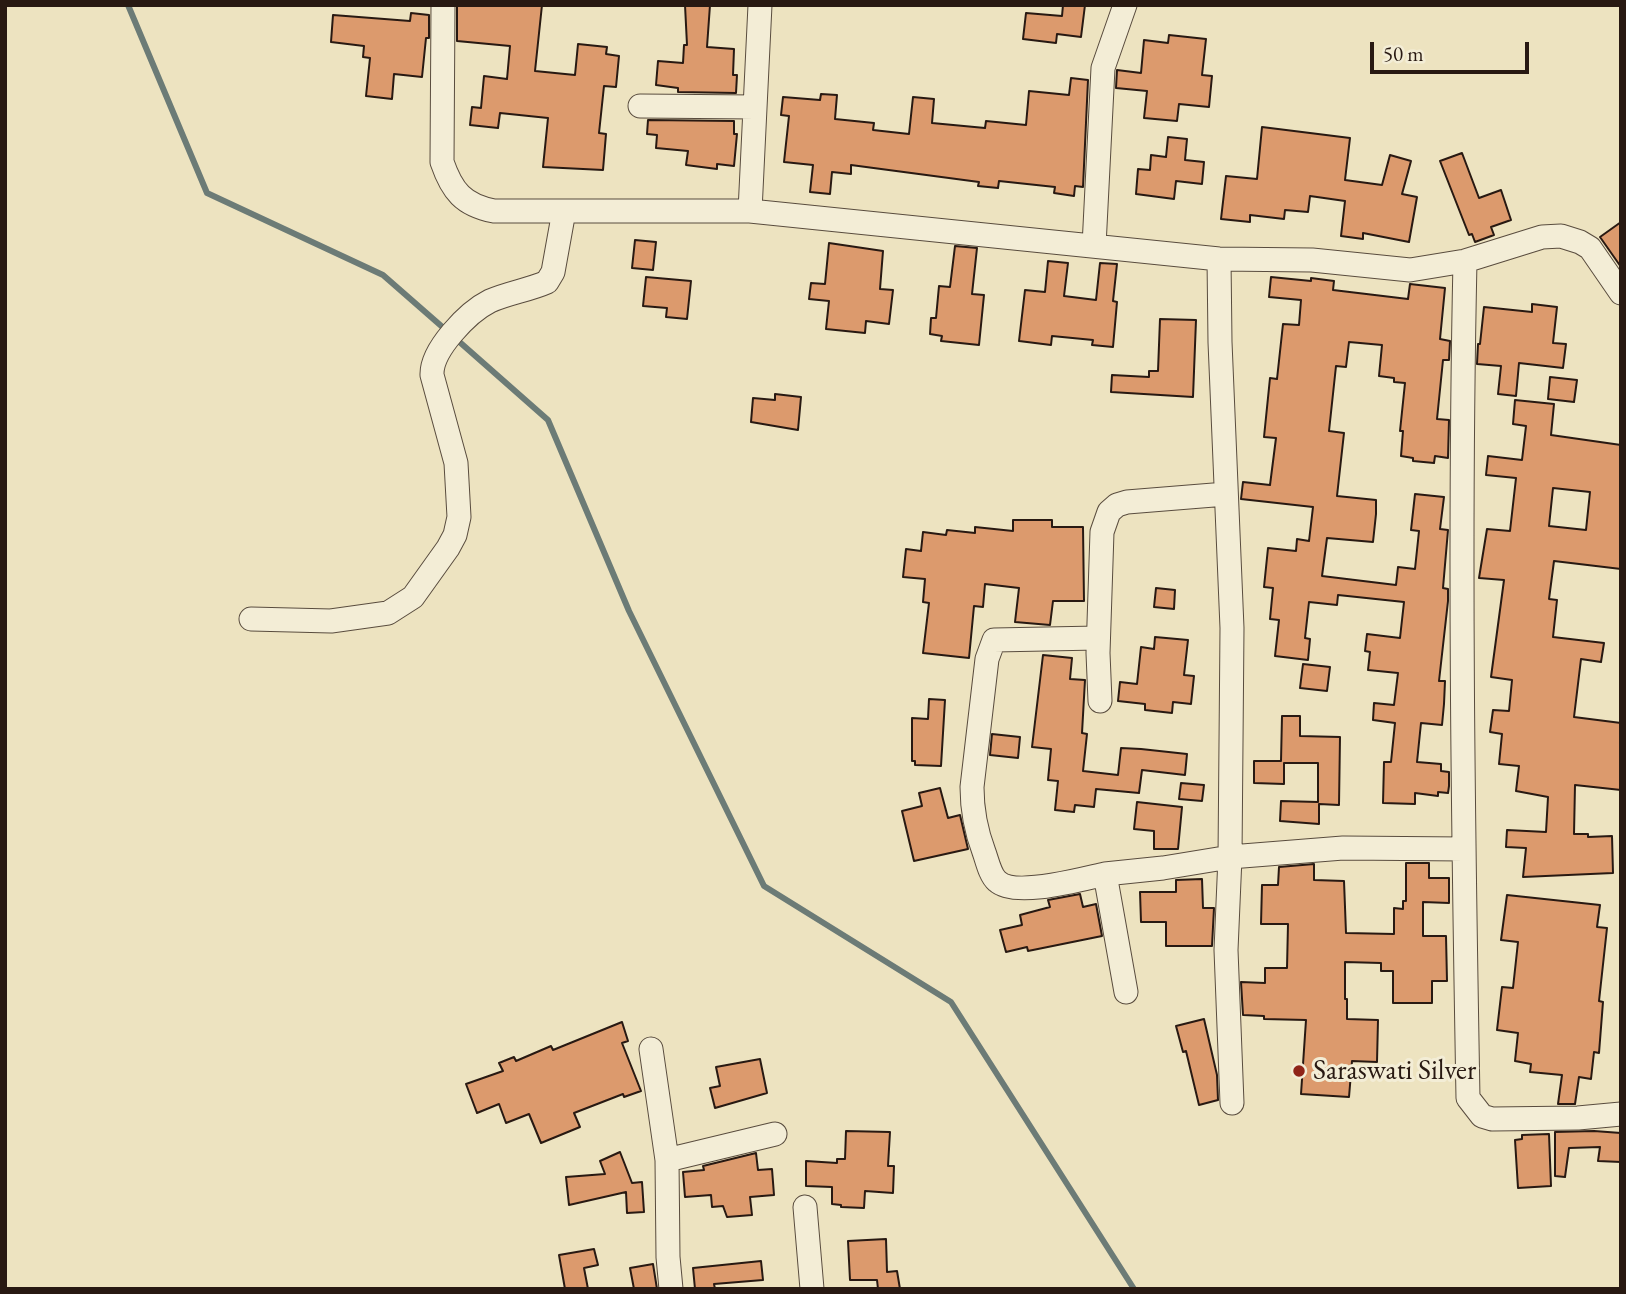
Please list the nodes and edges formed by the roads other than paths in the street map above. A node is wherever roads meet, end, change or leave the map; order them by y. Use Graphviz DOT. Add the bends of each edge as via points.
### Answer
graph roads {
  1 [pos="443,5"];
  2 [pos="760,5"];
  3 [pos="1125,5"];
  4 [pos="640,106"];
  5 [pos="755,107"];
  6 [pos="564,211"];
  7 [pos="750,211"];
  8 [pos="1094,246"];
  9 [pos="1219,259"];
  10 [pos="1465,261"];
  11 [pos="1621,293"];
  12 [pos="1226,494"];
  13 [pos="251,619"];
  14 [pos="1098,638"];
  15 [pos="1100,701"];
  16 [pos="1464,849"];
  17 [pos="1230,857"];
  18 [pos="1105,874"];
  19 [pos="1126,992"];
  20 [pos="651,1049"];
  21 [pos="1232,1103"];
  22 [pos="1621,1114"];
  23 [pos="775,1134"];
  24 [pos="667,1160"];
  25 [pos="805,1208"];
  26 [pos="671,1289"];
  27 [pos="812,1289"];
  1 -- 6 [label="street" via="442,162 450,184 480,208"];
  2 -- 5 [label="street"];
  3 -- 8 [label="street" via="1102,68"];
  4 -- 5 [label="street"];
  5 -- 7 [label="street"];
  6 -- 7 [label="street"];
  6 -- 13 [label="street" via="553,272 547,282 489,302 469,316 436,354 432,376 456,463 459,517 448,548 413,597 388,613 331,621"];
  7 -- 8 [label="street"];
  8 -- 9 [label="street"];
  9 -- 10 [label="street" via="1312,260 1410,270"];
  9 -- 12 [label="street"];
  10 -- 11 [label="street" via="1542,237 1561,236 1590,248"];
  10 -- 16 [label="street" via="1461,448"];
  12 -- 14 [label="street" via="1127,502 1109,512 1102,531"];
  12 -- 17 [label="street" via="1233,709"];
  14 -- 15 [label="street"];
  14 -- 18 [label="street" via="999,638 991,644 972,806 978,838 996,881 1031,888"];
  16 -- 17 [label="street" via="1343,848"];
  16 -- 22 [label="street" via="1471,1105 1492,1119"];
  17 -- 18 [label="street"];
  17 -- 21 [label="street" via="1226,960"];
  18 -- 19 [label="street"];
  20 -- 24 [label="street"];
  23 -- 24 [label="street"];
  24 -- 26 [label="street"];
  25 -- 27 [label="street"];
}
